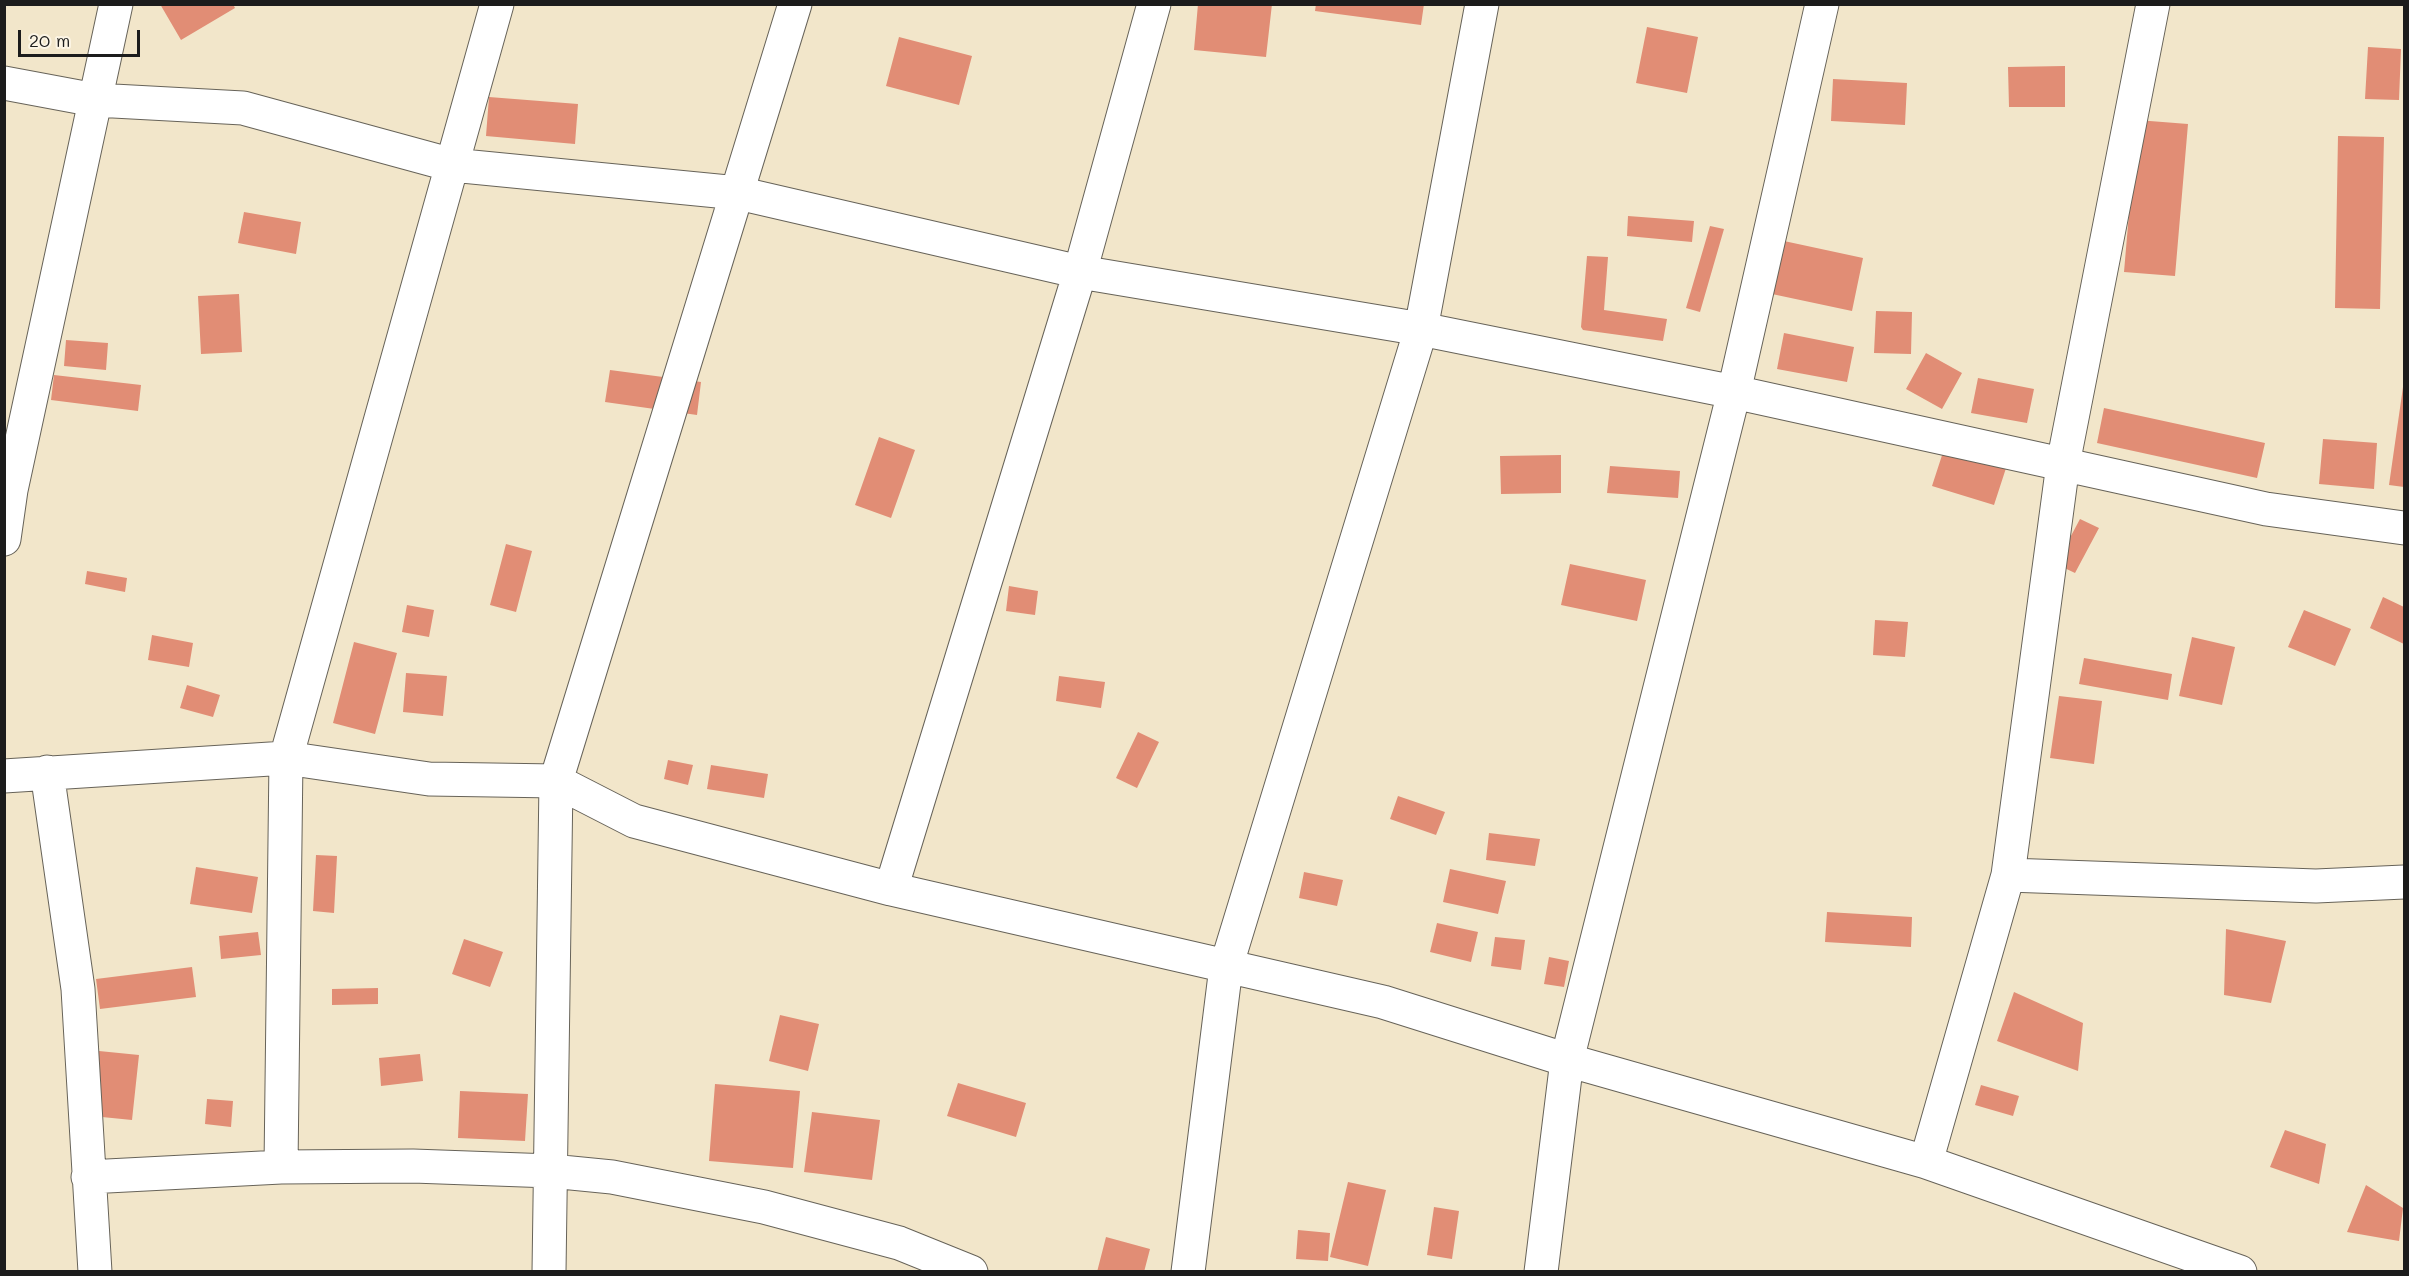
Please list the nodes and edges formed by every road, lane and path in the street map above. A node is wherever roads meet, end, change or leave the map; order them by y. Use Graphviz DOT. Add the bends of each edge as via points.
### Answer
graph roads {
  1 [pos="116,4"];
  2 [pos="496,4"];
  3 [pos="795,4"];
  4 [pos="1154,4"];
  5 [pos="1482,4"];
  6 [pos="1822,4"];
  7 [pos="2153,4"];
  8 [pos="4,83"];
  9 [pos="95,100"];
  10 [pos="452,165"];
  11 [pos="738,193"];
  12 [pos="1080,272"];
  13 [pos="1421,329"];
  14 [pos="1734,392"];
  15 [pos="2063,464"];
  16 [pos="2404,528"];
  17 [pos="4,539"];
  18 [pos="286,758"];
  19 [pos="47,772"];
  20 [pos="4,776"];
  21 [pos="556,781"];
  22 [pos="2008,875"];
  23 [pos="2404,882"];
  24 [pos="891,889"];
  25 [pos="1226,967"];
  26 [pos="1567,1060"];
  27 [pos="1926,1162"];
  28 [pos="280,1167"];
  29 [pos="550,1171"];
  30 [pos="88,1178"];
  31 [pos="898,1257"];
  32 [pos="95,1272"];
  33 [pos="549,1272"];
  34 [pos="971,1272"];
  35 [pos="1188,1272"];
  36 [pos="1541,1272"];
  37 [pos="2240,1272"];
  1 -- 9 [label="street"];
  2 -- 10 [label="street"];
  3 -- 11 [label="street"];
  4 -- 12 [label="street"];
  5 -- 13 [label="street"];
  6 -- 14 [label="street"];
  7 -- 15 [label="street"];
  8 -- 9 [label="street"];
  9 -- 10 [label="street" via="243,108"];
  9 -- 17 [label="street" via="11,490"];
  10 -- 11 [label="street"];
  10 -- 18 [label="street"];
  11 -- 12 [label="street"];
  11 -- 21 [label="street"];
  12 -- 13 [label="street"];
  12 -- 24 [label="street"];
  13 -- 14 [label="street"];
  13 -- 25 [label="street"];
  14 -- 15 [label="street"];
  14 -- 26 [label="street"];
  15 -- 16 [label="street" via="2266,509"];
  15 -- 22 [label="street"];
  18 -- 19 [label="street"];
  18 -- 21 [label="street" via="429,779"];
  18 -- 28 [label="street"];
  19 -- 20 [label="street"];
  19 -- 30 [label="street" via="78,989"];
  21 -- 24 [label="street" via="634,821"];
  21 -- 29 [label="street"];
  22 -- 23 [label="street" via="2316,886"];
  22 -- 27 [label="street"];
  24 -- 25 [label="street"];
  25 -- 26 [label="street" via="1383,1002"];
  25 -- 35 [label="street"];
  26 -- 27 [label="street"];
  26 -- 36 [label="street"];
  27 -- 37 [label="street"];
  28 -- 29 [label="street"];
  28 -- 30 [label="street"];
  29 -- 31 [label="street" via="612,1177 764,1207"];
  29 -- 33 [label="street"];
  30 -- 32 [label="street"];
  31 -- 34 [label="street"];
}
